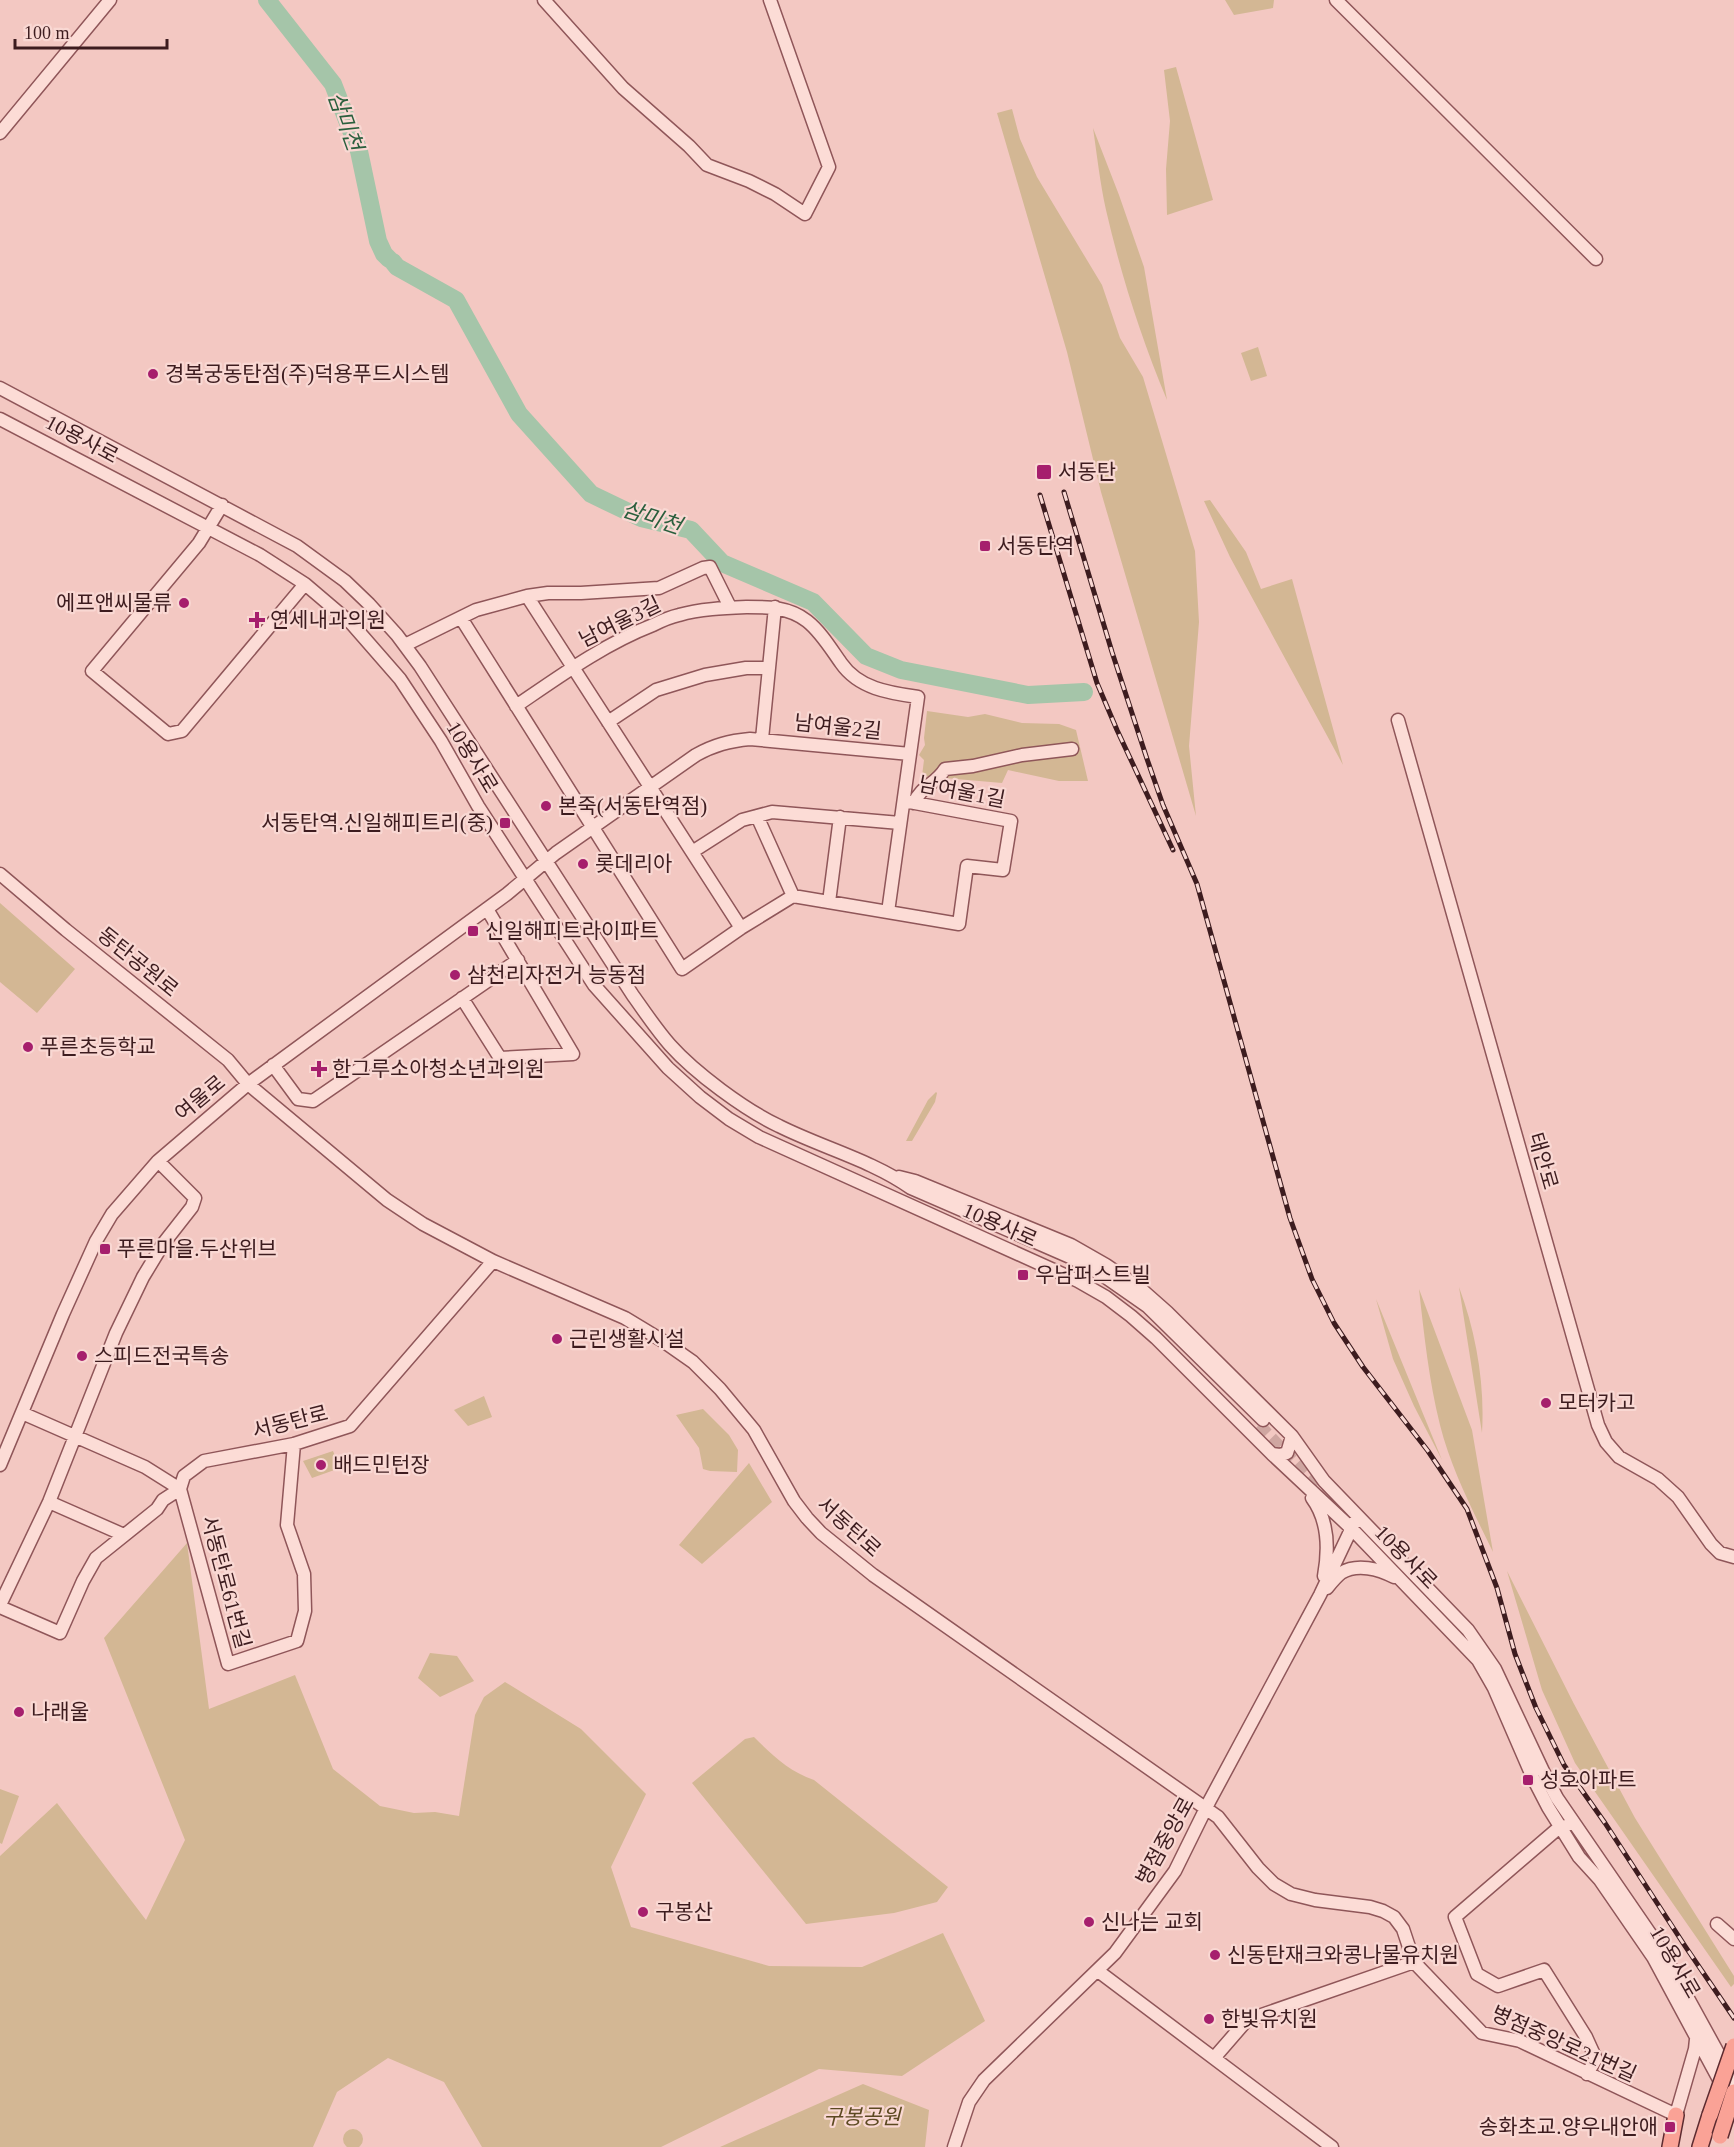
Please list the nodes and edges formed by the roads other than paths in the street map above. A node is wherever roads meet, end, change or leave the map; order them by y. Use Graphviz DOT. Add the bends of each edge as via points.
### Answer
graph roads {
  1 [pos="110,0"];
  2 [pos="544,0"];
  3 [pos="770,0"];
  4 [pos="1336,0"];
  5 [pos="0,134"];
  6 [pos="1596,259"];
  7 [pos="0,388"];
  8 [pos="0,419"];
  9 [pos="222,505"];
  10 [pos="208,527"];
  11 [pos="305,584"];
  12 [pos="527,596"];
  13 [pos="775,607"];
  14 [pos="730,608"];
  15 [pos="460,618"];
  16 [pos="405,645"];
  17 [pos="573,668"];
  18 [pos="769,668"];
  19 [pos="516,706"];
  20 [pos="1398,720"];
  21 [pos="608,722"];
  22 [pos="762,739"];
  23 [pos="1072,749"];
  24 [pos="910,754"];
  25 [pos="650,787"];
  26 [pos="909,802"];
  27 [pos="757,816"];
  28 [pos="840,817"];
  29 [pos="900,823"];
  30 [pos="593,828"];
  31 [pos="692,852"];
  32 [pos="547,861"];
  33 [pos="0,874"];
  34 [pos="526,879"];
  35 [pos="793,896"];
  36 [pos="829,902"];
  37 [pos="487,909"];
  38 [pos="888,912"];
  39 [pos="741,928"];
  40 [pos="518,960"];
  41 [pos="462,998"];
  42 [pos="273,1065"];
  43 [pos="248,1084"];
  44 [pos="158,1161"];
  45 [pos="892,1175"];
  46 [pos="885,1192"];
  47 [pos="493,1261"];
  48 [pos="22,1413"];
  49 [pos="74,1436"];
  50 [pos="1292,1436"];
  51 [pos="294,1444"];
  52 [pos="1272,1455"];
  53 [pos="0,1465"];
  54 [pos="1297,1478"];
  55 [pos="180,1489"];
  56 [pos="49,1502"];
  57 [pos="1358,1515"];
  58 [pos="1351,1528"];
  59 [pos="124,1535"];
  60 [pos="1734,1557"];
  61 [pos="1320,1595"];
  62 [pos="1417,1596"];
  63 [pos="0,1606"];
  64 [pos="1205,1809"];
  65 [pos="1574,1823"];
  66 [pos="1561,1828"];
  67 [pos="1717,1924"];
  68 [pos="1734,1939"];
  69 [pos="1414,1962"];
  70 [pos="1098,1971"];
  71 [pos="1698,2020"];
  72 [pos="1696,2039"];
  73 [pos="1734,2046"];
  74 [pos="1214,2058"];
  75 [pos="1587,2074"];
  76 [pos="1734,2082"];
  77 [pos="1734,2092"];
  78 [pos="1734,2107"];
  79 [pos="1676,2115"];
  80 [pos="1718,2141"];
  81 [pos="954,2147"];
  82 [pos="1332,2147"];
  83 [pos="1670,2147"];
  84 [pos="1700,2147"];
  1 -- 5 [label="street"];
  2 -- 3 [label="street" via="623,88 707,165 749,181 805,214 829,167"];
  4 -- 6 [label="street"];
  7 -- 9 [label="street, 10용사로"];
  8 -- 10 [label="street, 10용사로"];
  9 -- 10 [label="street"];
  9 -- 16 [label="street, 10용사로" via="320,561 369,604"];
  10 -- 11 [label="street, 10용사로"];
  10 -- 11 [label="street" via="199,543 92,670 168,734 182,731"];
  11 -- 34 [label="street, 10용사로" via="352,624 400,679"];
  12 -- 14 [label="street" via="659,588 710,567"];
  12 -- 15 [label="street"];
  12 -- 17 [label="street, 남여울3길"];
  13 -- 14 [label="street, 남여울3길"];
  13 -- 18 [label="street, 남여울2길"];
  13 -- 24 [label="street, 남여울3길" via="809,622 842,665 869,687 918,697"];
  14 -- 17 [label="street, 남여울3길" via="678,615 631,633"];
  15 -- 16 [label="street"];
  15 -- 19 [label="street"];
  16 -- 32 [label="street, 10용사로"];
  17 -- 19 [label="street, 남여울3길"];
  17 -- 21 [label="street, 남여울3길"];
  18 -- 21 [label="street" via="705,675 656,690"];
  18 -- 22 [label="street, 남여울2길"];
  19 -- 30 [label="street"];
  20 -- 60 [label="street, 태안로" via="1598,1425 1618,1457 1658,1479 1677,1497 1711,1544 1720,1553"];
  21 -- 25 [label="street"];
  22 -- 24 [label="street, 남여울2길"];
  22 -- 25 [label="street, 남여울2길" via="711,747"];
  23 -- 26 [label="street" via="945,769"];
  24 -- 26 [label="street, 남여울1길"];
  25 -- 30 [label="street, 남여울2길"];
  25 -- 31 [label="street"];
  26 -- 29 [label="street, 남여울1길"];
  26 -- 38 [label="street, 남여울1길" via="1011,821 1003,870 967,866 959,924"];
  27 -- 28 [label="street, 남여울1길" via="772,812"];
  27 -- 31 [label="street, 남여울1길" via="742,820"];
  27 -- 35 [label="street"];
  28 -- 29 [label="street, 남여울1길"];
  28 -- 36 [label="street"];
  29 -- 38 [label="street, 남여울1길"];
  30 -- 32 [label="street, 남여울2길"];
  30 -- 39 [label="street" via="682,969"];
  31 -- 39 [label="street"];
  32 -- 34 [label="street, 여울로"];
  32 -- 45 [label="street, 10용사로" via="632,994 684,1059 778,1126"];
  33 -- 43 [label="street, 동탄공원로" via="228,1060"];
  34 -- 37 [label="street, 여울로"];
  34 -- 46 [label="street, 10용사로" via="594,985 661,1060 700,1096 759,1137"];
  35 -- 36 [label="street, 남여울1길"];
  35 -- 39 [label="street"];
  36 -- 38 [label="street, 남여울1길"];
  37 -- 40 [label="street"];
  37 -- 42 [label="street, 여울로"];
  40 -- 41 [label="street"];
  40 -- 41 [label="street" via="573,1054 500,1058"];
  41 -- 42 [label="street" via="313,1101 298,1100"];
  42 -- 43 [label="street, 여울로"];
  43 -- 44 [label="street, 여울로"];
  43 -- 47 [label="street, 서동탄로" via="387,1200"];
  44 -- 48 [label="street, 여울로" via="112,1214 96,1241"];
  44 -- 49 [label="street" via="195,1198 142,1277"];
  45 -- 46 [label="street, 10용사로" via="911,1188 1104,1275 1147,1306 1261,1422 1142,1310 1099,1280 908,1196"];
  45 -- 50 [label="street, 10용사로" via="1071,1245 1106,1265 1167,1311"];
  46 -- 52 [label="street, 10용사로" via="1106,1297 1156,1338"];
  47 -- 51 [label="street, 서동탄로" via="350,1426"];
  47 -- 64 [label="street, 서동탄로" via="625,1318 693,1362 754,1430 794,1501 821,1533 873,1575"];
  48 -- 49 [label="street"];
  48 -- 53 [label="street, 여울로"];
  49 -- 55 [label="street" via="145,1467"];
  49 -- 56 [label="street"];
  50 -- 52 [label="street" via="1287,1453"];
  50 -- 57 [label="street, 10용사로" via="1324,1481"];
  51 -- 55 [label="street, 서동탄로" via="204,1461 184,1476"];
  51 -- 55 [label="street, 서동탄로61번길" via="287,1525 304,1574 305,1611 297,1641 228,1664"];
  52 -- 54 [label="street, 10용사로"];
  54 -- 58 [label="street, 10용사로"];
  54 -- 61 [label="street" via="1318,1507 1325,1527 1328,1555"];
  55 -- 59 [label="street, 서동탄로"];
  56 -- 59 [label="street"];
  56 -- 63 [label="street"];
  57 -- 58 [label="street, 병점중앙로"];
  57 -- 65 [label="street, 10용사로" via="1448,1608 1488,1657 1543,1771"];
  58 -- 61 [label="street, 병점중앙로"];
  58 -- 62 [label="street, 10용사로"];
  59 -- 63 [label="street, 서동탄로" via="96,1558 60,1633"];
  61 -- 62 [label="street" via="1341,1574 1359,1568 1379,1570 1394,1577"];
  61 -- 64 [label="street, 병점중앙로"];
  62 -- 66 [label="street, 10용사로" via="1478,1660"];
  64 -- 69 [label="street, 병점중앙로21번길" via="1224,1823 1274,1884 1315,1900 1370,1907 1394,1917 1403,1929"];
  64 -- 70 [label="street, 병점중앙로" via="1175,1871"];
  65 -- 66 [label="street"];
  65 -- 71 [label="street, 10용사로" via="1662,1951"];
  66 -- 72 [label="street, 10용사로" via="1653,1958"];
  66 -- 75 [label="street" via="1455,1917 1477,1974 1498,1986 1544,1970 1596,2059"];
  67 -- 68 [label="street"];
  69 -- 74 [label="street" via="1247,2020"];
  69 -- 75 [label="street, 병점중앙로21번길" via="1482,2032 1520,2041"];
  70 -- 74 [label="street"];
  70 -- 81 [label="street, 병점중앙로" via="984,2080 969,2102"];
  71 -- 72 [label="street"];
  71 -- 76 [label="street, 10용사로"];
  72 -- 78 [label="street, 10용사로"];
  72 -- 79 [label="street"];
  73 -- 84 [label="main road, bridge"];
  74 -- 82 [label="street"];
  75 -- 79 [label="street, 병점중앙로21번길"];
  77 -- 80 [label="main road, bridge"];
  79 -- 83 [label="main road"];
}
